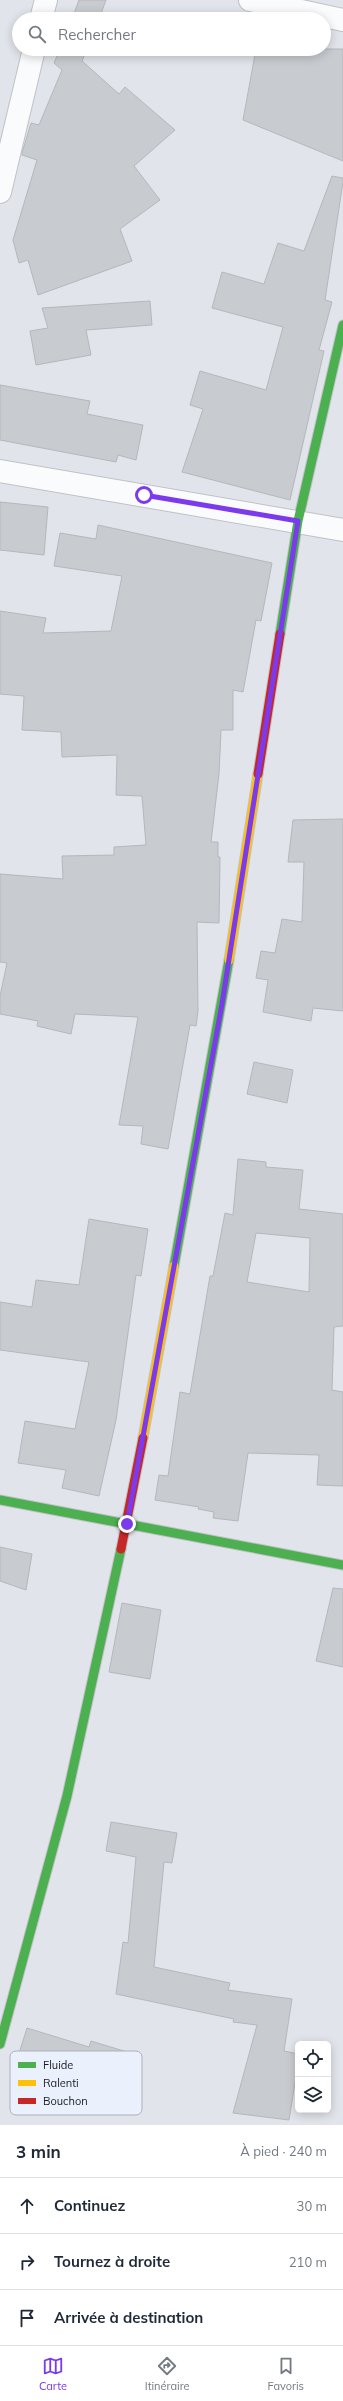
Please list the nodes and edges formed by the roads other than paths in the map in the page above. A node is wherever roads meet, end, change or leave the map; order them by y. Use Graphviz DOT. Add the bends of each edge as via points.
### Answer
graph roads {
  1 [pos="46,0"];
  2 [pos="250,0"];
  3 [pos="43,12"];
  4 [pos="306,12"];
  5 [pos="331,17"];
  6 [pos="343,20"];
  7 [pos="32,56"];
  8 [pos="0,192"];
  9 [pos="343,326"];
  10 [pos="0,471"];
  11 [pos="298,521"];
  12 [pos="343,530"];
  13 [pos="0,1500"];
  14 [pos="127,1524"];
  15 [pos="343,1565"];
  16 [pos="0,2044"];
  1 -- 3 [label="street"];
  2 -- 4 [label="street"];
  5 -- 6 [label="street"];
  7 -- 8 [label="street"];
  9 -- 11 [label="street"];
  10 -- 11 [label="street"];
  11 -- 12 [label="street"];
  11 -- 14 [label="street" via="222,1004"];
  13 -- 14 [label="street"];
  14 -- 15 [label="street"];
  14 -- 16 [label="street" via="67,1796"];
}
